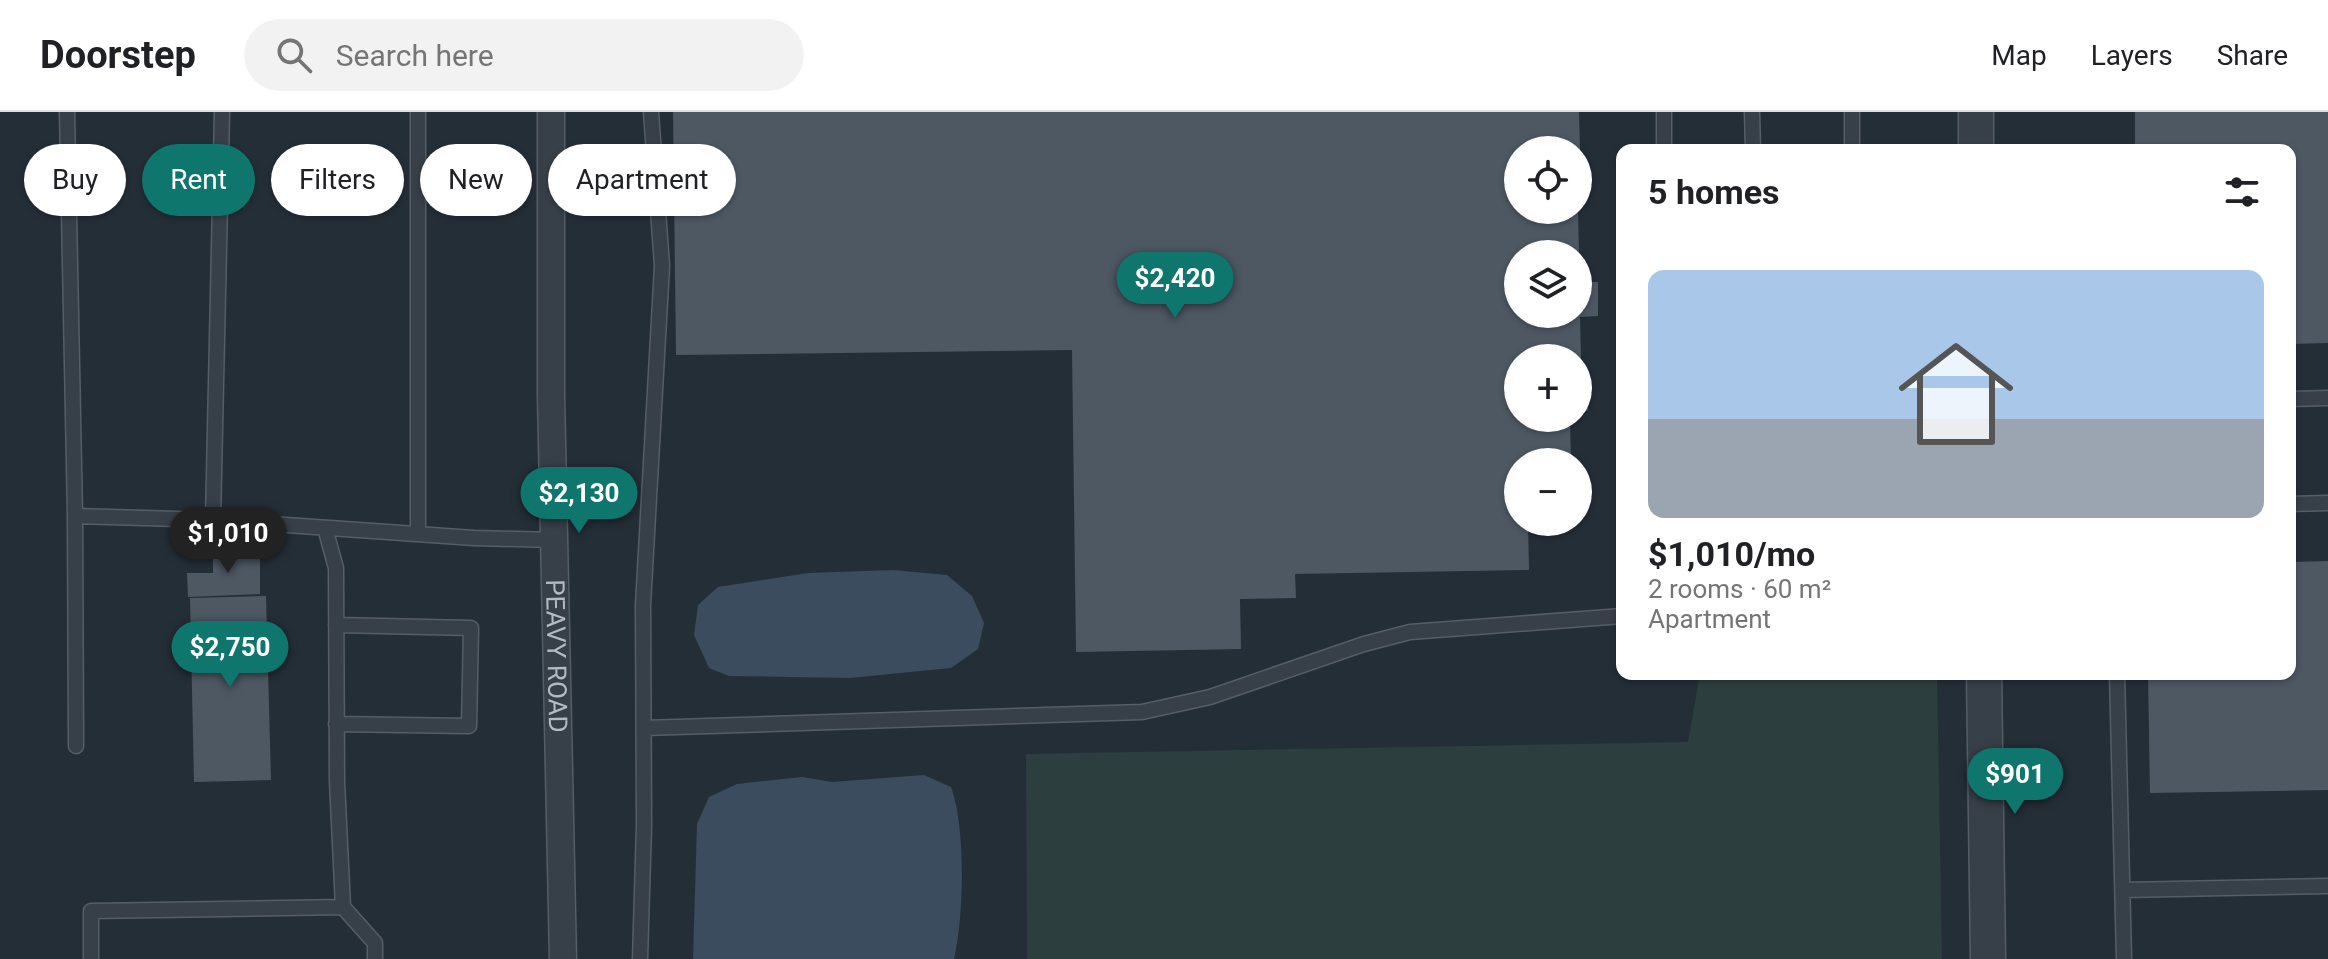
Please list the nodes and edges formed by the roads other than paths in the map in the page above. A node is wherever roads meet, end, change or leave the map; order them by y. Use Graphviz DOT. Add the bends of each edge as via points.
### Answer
graph roads {
  1 [pos="67,112"];
  2 [pos="222,112"];
  3 [pos="418,112"];
  4 [pos="551,112"];
  5 [pos="651,112"];
  6 [pos="1664,112"];
  7 [pos="1752,112"];
  8 [pos="1852,112"];
  9 [pos="1976,112"];
  10 [pos="1664,144"];
  11 [pos="1753,144"];
  12 [pos="1852,144"];
  13 [pos="1976,144"];
  14 [pos="2328,398"];
  15 [pos="2296,399"];
  16 [pos="2328,503"];
  17 [pos="2296,504"];
  18 [pos="75,516"];
  19 [pos="213,520"];
  20 [pos="325,528"];
  21 [pos="418,534"];
  22 [pos="554,540"];
  23 [pos="1616,616"];
  24 [pos="336,625"];
  25 [pos="1984,680"];
  26 [pos="2117,680"];
  27 [pos="336,724"];
  28 [pos="644,728"];
  29 [pos="76,746"];
  30 [pos="2328,886"];
  31 [pos="2123,890"];
  32 [pos="343,907"];
  33 [pos="91,959"];
  34 [pos="375,959"];
  35 [pos="563,959"];
  36 [pos="640,959"];
  37 [pos="1988,959"];
  38 [pos="2124,959"];
  1 -- 18 [label="lane"];
  2 -- 19 [label="lane"];
  3 -- 21 [label="lane"];
  4 -- 22 [label="street, PEAVY ROAD"];
  5 -- 28 [label="lane" via="662,266 643,605"];
  6 -- 10 [label="lane"];
  7 -- 11 [label="lane"];
  8 -- 12 [label="lane"];
  9 -- 13 [label="street"];
  14 -- 15 [label="lane"];
  16 -- 17 [label="lane"];
  18 -- 19 [label="lane"];
  18 -- 29 [label="lane"];
  19 -- 20 [label="lane"];
  20 -- 21 [label="lane"];
  20 -- 24 [label="lane" via="336,568"];
  21 -- 22 [label="lane"];
  22 -- 35 [label="street, PEAVY ROAD"];
  23 -- 28 [label="lane" via="1410,632 1210,697 1142,712"];
  24 -- 27 [label="lane"];
  24 -- 27 [label="lane" via="471,628 469,726"];
  25 -- 37 [label="street"];
  26 -- 31 [label="lane"];
  27 -- 32 [label="lane"];
  28 -- 36 [label="lane"];
  30 -- 31 [label="lane"];
  31 -- 38 [label="lane"];
  32 -- 33 [label="lane" via="91,911"];
  32 -- 34 [label="lane" via="375,943"];
}
